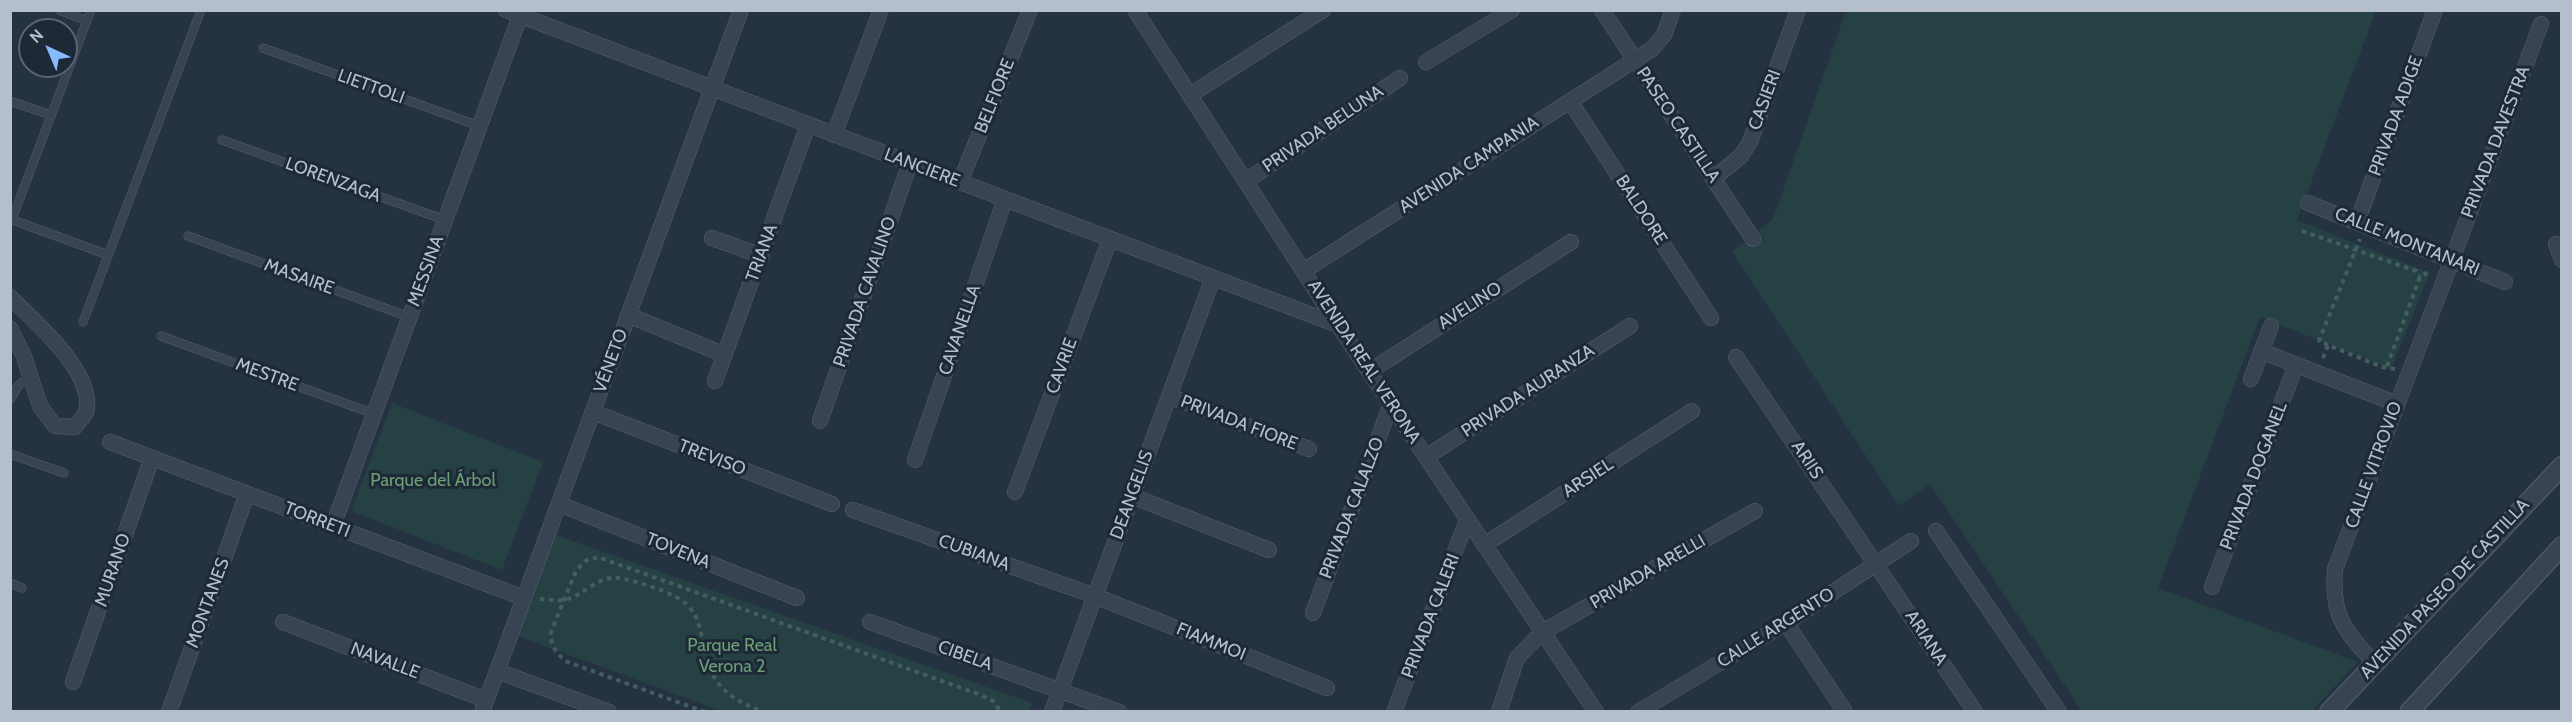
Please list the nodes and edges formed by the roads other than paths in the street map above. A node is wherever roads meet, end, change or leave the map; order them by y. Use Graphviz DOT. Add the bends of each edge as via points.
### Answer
graph roads {
  1 [pos="59,10"];
  2 [pos="91,10"];
  3 [pos="201,10"];
  4 [pos="741,10"];
  5 [pos="881,10"];
  6 [pos="1030,10"];
  7 [pos="1323,10"];
  8 [pos="1512,10"];
  9 [pos="1602,10"];
  10 [pos="1673,10"];
  11 [pos="1798,10"];
  12 [pos="2435,10"];
  13 [pos="1137,12"];
  14 [pos="513,13"];
  15 [pos="87,21"];
  16 [pos="2541,24"];
  17 [pos="263,48"];
  18 [pos="1635,60"];
  19 [pos="1426,62"];
  20 [pos="1400,78"];
  21 [pos="712,89"];
  22 [pos="1190,95"];
  23 [pos="10,101"];
  24 [pos="1570,101"];
  25 [pos="51,115"];
  26 [pos="808,125"];
  27 [pos="479,126"];
  28 [pos="834,135"];
  29 [pos="222,140"];
  30 [pos="910,163"];
  31 [pos="1714,178"];
  32 [pos="1246,181"];
  33 [pos="960,182"];
  34 [pos="1005,199"];
  35 [pos="2308,203"];
  36 [pos="11,219"];
  37 [pos="445,220"];
  38 [pos="2361,224"];
  39 [pos="188,237"];
  40 [pos="712,238"];
  41 [pos="1110,239"];
  42 [pos="1753,239"];
  43 [pos="1571,242"];
  44 [pos="2556,244"];
  45 [pos="108,255"];
  46 [pos="762,256"];
  47 [pos="2451,260"];
  48 [pos="2562,260"];
  49 [pos="1305,270"];
  50 [pos="1213,278"];
  51 [pos="2505,282"];
  52 [pos="10,297"];
  53 [pos="628,315"];
  54 [pos="409,317"];
  55 [pos="1711,318"];
  56 [pos="83,322"];
  57 [pos="1338,325"];
  58 [pos="1630,326"];
  59 [pos="2271,326"];
  60 [pos="10,328"];
  61 [pos="161,336"];
  62 [pos="2261,351"];
  63 [pos="725,355"];
  64 [pos="1736,357"];
  65 [pos="2296,365"];
  66 [pos="1370,371"];
  67 [pos="30,375"];
  68 [pos="2251,379"];
  69 [pos="716,381"];
  70 [pos="1168,396"];
  71 [pos="10,400"];
  72 [pos="1391,404"];
  73 [pos="2397,404"];
  74 [pos="1692,411"];
  75 [pos="593,412"];
  76 [pos="374,414"];
  77 [pos="820,421"];
  78 [pos="110,442"];
  79 [pos="1309,449"];
  80 [pos="10,454"];
  81 [pos="1426,457"];
  82 [pos="152,458"];
  83 [pos="915,460"];
  84 [pos="2562,466"];
  85 [pos="64,473"];
  86 [pos="1015,492"];
  87 [pos="247,494"];
  88 [pos="1132,496"];
  89 [pos="559,504"];
  90 [pos="832,504"];
  91 [pos="853,510"];
  92 [pos="1755,511"];
  93 [pos="1467,520"];
  94 [pos="333,526"];
  95 [pos="1936,531"];
  96 [pos="1911,541"];
  97 [pos="1484,545"];
  98 [pos="2562,546"];
  99 [pos="1269,550"];
  100 [pos="1878,564"];
  101 [pos="10,584"];
  102 [pos="2211,587"];
  103 [pos="22,588"];
  104 [pos="1095,596"];
  105 [pos="524,598"];
  106 [pos="798,598"];
  107 [pos="1313,613"];
  108 [pos="283,622"];
  109 [pos="870,622"];
  110 [pos="1785,623"];
  111 [pos="1541,633"];
  112 [pos="2375,663"];
  113 [pos="497,671"];
  114 [pos="73,682"];
  115 [pos="1327,688"];
  116 [pos="1060,689"];
  117 [pos="484,705"];
  118 [pos="2412,710"];
  119 [pos="169,711"];
  120 [pos="609,711"];
  121 [pos="1052,711"];
  122 [pos="1119,711"];
  123 [pos="1394,711"];
  124 [pos="1499,711"];
  125 [pos="1596,711"];
  126 [pos="1638,711"];
  127 [pos="1845,711"];
  128 [pos="1975,711"];
  129 [pos="2059,711"];
  130 [pos="2328,711"];
  1 -- 15 [label="lane"];
  2 -- 15 [label="lane"];
  3 -- 45 [label="lane"];
  4 -- 21 [label="street, VÉNETO"];
  5 -- 28 [label="street"];
  6 -- 33 [label="street, BELFIORE"];
  7 -- 22 [label="street"];
  8 -- 19 [label="street"];
  9 -- 18 [label="street, PASEO CASTILLA"];
  10 -- 18 [label="street, AVENIDA CAMPANIA" via="1664,35"];
  11 -- 31 [label="street, CASIERI" via="1750,142 1741,156"];
  12 -- 38 [label="street, PRIVADA ADIGE"];
  13 -- 22 [label="street, AVENIDA REAL VERONA"];
  14 -- 21 [label="street, LANCIERE"];
  14 -- 27 [label="street, MESSINA"];
  15 -- 25 [label="lane"];
  16 -- 47 [label="street, PRIVADA DAVESTRA"];
  17 -- 27 [label="lane, LIETTOLI"];
  18 -- 24 [label="street, AVENIDA CAMPANIA"];
  18 -- 31 [label="street, PASEO CASTILLA"];
  20 -- 32 [label="street, PRIVADA BELUNA"];
  21 -- 26 [label="street, LANCIERE"];
  21 -- 53 [label="street, VÉNETO"];
  22 -- 32 [label="street, AVENIDA REAL VERONA"];
  23 -- 25 [label="lane"];
  24 -- 49 [label="street, AVENIDA CAMPANIA"];
  24 -- 55 [label="street, BALDORE"];
  25 -- 36 [label="lane"];
  26 -- 28 [label="street, LANCIERE"];
  26 -- 46 [label="street, TRIANA"];
  27 -- 37 [label="street, MESSINA"];
  28 -- 30 [label="street, LANCIERE"];
  29 -- 37 [label="lane, LORENZAGA"];
  30 -- 33 [label="street, LANCIERE"];
  30 -- 77 [label="street, PRIVADA CAVALINO"];
  31 -- 42 [label="street, PASEO CASTILLA"];
  32 -- 49 [label="street, AVENIDA REAL VERONA"];
  33 -- 34 [label="street, LANCIERE"];
  34 -- 41 [label="street, LANCIERE"];
  34 -- 83 [label="street, CAVANELLA"];
  35 -- 38 [label="street, CALLE MONTANARI"];
  36 -- 45 [label="lane"];
  37 -- 54 [label="street, MESSINA"];
  38 -- 47 [label="street, CALLE MONTANARI"];
  39 -- 54 [label="lane, MASAIRE"];
  40 -- 46 [label="street"];
  41 -- 50 [label="street, LANCIERE"];
  41 -- 86 [label="street, CAVRIE"];
  43 -- 66 [label="street, AVELINO"];
  44 -- 48 [label="street"];
  45 -- 56 [label="lane"];
  46 -- 63 [label="street, TRIANA"];
  47 -- 51 [label="street, CALLE MONTANARI"];
  47 -- 73 [label="street, CALLE VITROVIO"];
  49 -- 57 [label="street, AVENIDA REAL VERONA"];
  50 -- 57 [label="street, LANCIERE"];
  50 -- 70 [label="street, DEANGELIS"];
  52 -- 67 [label="street" via="62,349 79,377 87,396 85,414 75,427 55,426 40,406"];
  53 -- 63 [label="street"];
  53 -- 75 [label="street, VÉNETO"];
  54 -- 76 [label="street, MESSINA"];
  57 -- 66 [label="street, AVENIDA REAL VERONA"];
  58 -- 81 [label="street, PRIVADA AURANZA"];
  59 -- 62 [label="street"];
  60 -- 67 [label="street"];
  61 -- 76 [label="lane, MESTRE"];
  62 -- 65 [label="street"];
  62 -- 68 [label="street"];
  63 -- 69 [label="street, TRIANA"];
  64 -- 100 [label="street, ARIIS"];
  65 -- 73 [label="street"];
  65 -- 102 [label="street, PRIVADA DOGANEL"];
  66 -- 72 [label="street, AVENIDA REAL VERONA"];
  67 -- 71 [label="lane"];
  70 -- 79 [label="street, PRIVADA FIORE"];
  70 -- 88 [label="street, DEANGELIS"];
  72 -- 81 [label="street, AVENIDA REAL VERONA"];
  72 -- 107 [label="street, PRIVADA CALALZO"];
  73 -- 112 [label="street, CALLE VITROVIO" via="2336,569 2333,595 2340,620 2351,638"];
  74 -- 97 [label="street, ARSIEL"];
  75 -- 89 [label="street, VÉNETO"];
  75 -- 90 [label="street, TREVISO"];
  76 -- 94 [label="street, MESSINA"];
  78 -- 82 [label="street, TORRETI"];
  80 -- 85 [label="lane"];
  81 -- 93 [label="street, AVENIDA REAL VERONA"];
  82 -- 87 [label="street, TORRETI"];
  82 -- 114 [label="street, MURANO"];
  84 -- 112 [label="street, AVENIDA PASEO DE CASTILLA"];
  87 -- 94 [label="street, TORRETI"];
  87 -- 119 [label="street, MONTANES"];
  88 -- 99 [label="street"];
  88 -- 104 [label="street, DEANGELIS"];
  89 -- 105 [label="street, VÉNETO"];
  89 -- 106 [label="street, TOVENA"];
  91 -- 104 [label="street, CUBIANA"];
  92 -- 111 [label="street, PRIVADA ARELLI"];
  93 -- 97 [label="street, AVENIDA REAL VERONA"];
  93 -- 123 [label="street, PRIVADA CALERI"];
  94 -- 105 [label="street, TORRETI"];
  95 -- 129 [label="street"];
  96 -- 100 [label="street, CALLE ARGENTO"];
  97 -- 111 [label="street, AVENIDA REAL VERONA"];
  98 -- 118 [label="street"];
  100 -- 110 [label="street, CALLE ARGENTO"];
  100 -- 128 [label="street, ARIANA"];
  101 -- 103 [label="lane"];
  104 -- 115 [label="street, FIAMMOI"];
  104 -- 116 [label="street, DEANGELIS"];
  105 -- 113 [label="street, VÉNETO"];
  108 -- 117 [label="street, NAVALLE"];
  109 -- 116 [label="street, CIBELA"];
  110 -- 126 [label="street, CALLE ARGENTO"];
  110 -- 127 [label="street"];
  111 -- 124 [label="street, PRIVADA ARELLI" via="1517,658"];
  111 -- 125 [label="street, AVENIDA REAL VERONA"];
  112 -- 130 [label="street, AVENIDA PASEO DE CASTILLA"];
  113 -- 117 [label="street, VÉNETO"];
  113 -- 120 [label="street"];
  116 -- 121 [label="street, DEANGELIS"];
  116 -- 122 [label="street, CIBELA"];
}
